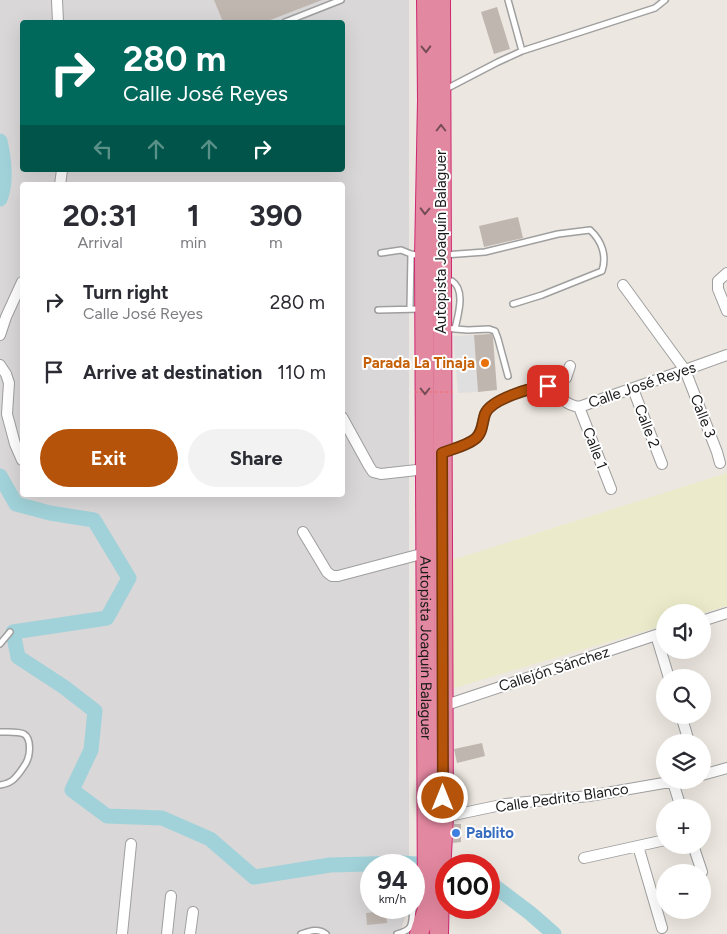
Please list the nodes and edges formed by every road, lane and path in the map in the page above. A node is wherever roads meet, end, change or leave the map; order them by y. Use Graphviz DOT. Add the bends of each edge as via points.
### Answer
graph roads {
  1 [pos="58,0"];
  2 [pos="341,0"];
  3 [pos="426,0"];
  4 [pos="441,0"];
  5 [pos="508,0"];
  6 [pos="665,0"];
  7 [pos="58,20"];
  8 [pos="289,20"];
  9 [pos="522,51"];
  10 [pos="441,92"];
  11 [pos="381,253"];
  12 [pos="426,256"];
  13 [pos="727,273"];
  14 [pos="442,281"];
  15 [pos="622,285"];
  16 [pos="20,286"];
  17 [pos="513,304"];
  18 [pos="425,308"];
  19 [pos="378,310"];
  20 [pos="727,311"];
  21 [pos="448,328"];
  22 [pos="0,335"];
  23 [pos="727,355"];
  24 [pos="0,365"];
  25 [pos="570,366"];
  26 [pos="686,370"];
  27 [pos="508,376"];
  28 [pos="553,388"];
  29 [pos="633,388"];
  30 [pos="415,392"];
  31 [pos="453,392"];
  32 [pos="4,407"];
  33 [pos="579,407"];
  34 [pos="345,423"];
  35 [pos="722,450"];
  36 [pos="442,453"];
  37 [pos="20,455"];
  38 [pos="720,463"];
  39 [pos="662,464"];
  40 [pos="426,469"];
  41 [pos="611,490"];
  42 [pos="303,532"];
  43 [pos="425,553"];
  44 [pos="727,614"];
  45 [pos="711,618"];
  46 [pos="10,632"];
  47 [pos="656,635"];
  48 [pos="0,644"];
  49 [pos="443,706"];
  50 [pos="0,732"];
  51 [pos="727,768"];
  52 [pos="711,772"];
  53 [pos="0,785"];
  54 [pos="656,785"];
  55 [pos="444,817"];
  56 [pos="656,842"];
  57 [pos="435,843"];
  58 [pos="131,844"];
  59 [pos="638,846"];
  60 [pos="584,858"];
  61 [pos="171,896"];
  62 [pos="425,900"];
  63 [pos="193,912"];
  64 [pos="415,919"];
  65 [pos="422,919"];
  66 [pos="662,928"];
  67 [pos="122,934"];
  68 [pos="166,934"];
  69 [pos="190,934"];
  70 [pos="301,934"];
  71 [pos="326,934"];
  72 [pos="397,934"];
  73 [pos="419,934"];
  74 [pos="427,934"];
  75 [pos="439,934"];
  1 -- 7 [label="street"];
  2 -- 8 [label="lane"];
  3 -- 12 [label="highway, Autopista Joaquín Balaguer, one-way"];
  4 -- 10 [label="highway, Autopista Joaquín Balaguer"];
  5 -- 9 [label="lane"];
  6 -- 9 [label="lane" via="655,8"];
  9 -- 10 [label="lane"];
  12 -- 10 [label="highway, Autopista Joaquín Balaguer, one-way"];
  11 -- 12 [label="lane" via="401,250"];
  12 -- 14 [label="highway, Autopista Joaquín Balaguer"];
  12 -- 17 [label="lane" via="485,252 558,234 590,230 596,236 604,256 602,272"];
  12 -- 18 [label="highway, Autopista Joaquín Balaguer"];
  13 -- 20 [label="street" via="718,280 718,289"];
  14 -- 18 [label="highway, Autopista Joaquín Balaguer"];
  14 -- 21 [label="lane" via="455,282 459,288 460,301"];
  15 -- 26 [label="street, Calle 3"];
  16 -- 22 [label="street"];
  18 -- 19 [label="lane"];
  18 -- 21 [label="highway, Autopista Joaquín Balaguer"];
  18 -- 40 [label="highway, Autopista Joaquín Balaguer, one-way"];
  21 -- 27 [label="lane" via="495,331"];
  21 -- 36 [label="highway, Autopista Joaquín Balaguer"];
  23 -- 26 [label="street, Calle José Reyes"];
  24 -- 32 [label="street" via="9,383"];
  25 -- 28 [label="street" via="566,378"];
  26 -- 29 [label="street, Calle José Reyes"];
  26 -- 35 [label="street, Calle 3"];
  28 -- 33 [label="street, Calle José Reyes" via="565,401"];
  28 -- 36 [label="street" via="539,387 494,403 485,413 481,432 476,438"];
  29 -- 33 [label="street, Calle José Reyes"];
  29 -- 39 [label="street, Calle 2"];
  30 -- 31 [label="path, bridge"];
  32 -- 37 [label="street"];
  33 -- 41 [label="street, Calle 1"];
  34 -- 40 [label="street" via="373,472"];
  35 -- 38 [label="street, Calle 3"];
  36 -- 49 [label="highway, Autopista Joaquín Balaguer"];
  40 -- 43 [label="highway, Autopista Joaquín Balaguer"];
  42 -- 43 [label="street" via="332,576"];
  43 -- 57 [label="highway, Autopista Joaquín Balaguer"];
  44 -- 45 [label="street"];
  46 -- 48 [label="lane"];
  47 -- 49 [label="street, Callejón Sánchez"];
  49 -- 55 [label="highway, Autopista Joaquín Balaguer"];
  50 -- 53 [label="lane" via="24,734 30,744 27,762 15,779"];
  51 -- 52 [label="street"];
  54 -- 55 [label="street, Calle Pedrito Blanco" via="589,796 506,804"];
  55 -- 57 [label="highway, Autopista Joaquín Balaguer"];
  56 -- 59 [label="street"];
  57 -- 62 [label="highway, Autopista Joaquín Balaguer"];
  58 -- 67 [label="street"];
  59 -- 60 [label="street"];
  59 -- 66 [label="street"];
  61 -- 68 [label="street"];
  62 -- 74 [label="highway, Autopista Joaquín Balaguer"];
  62 -- 75 [label="highway, Autopista Joaquín Balaguer"];
  63 -- 69 [label="street"];
  64 -- 72 [label="lane" via="407,931"];
  65 -- 73 [label="highway"];
  70 -- 71 [label="lane" via="321,930"];
}
